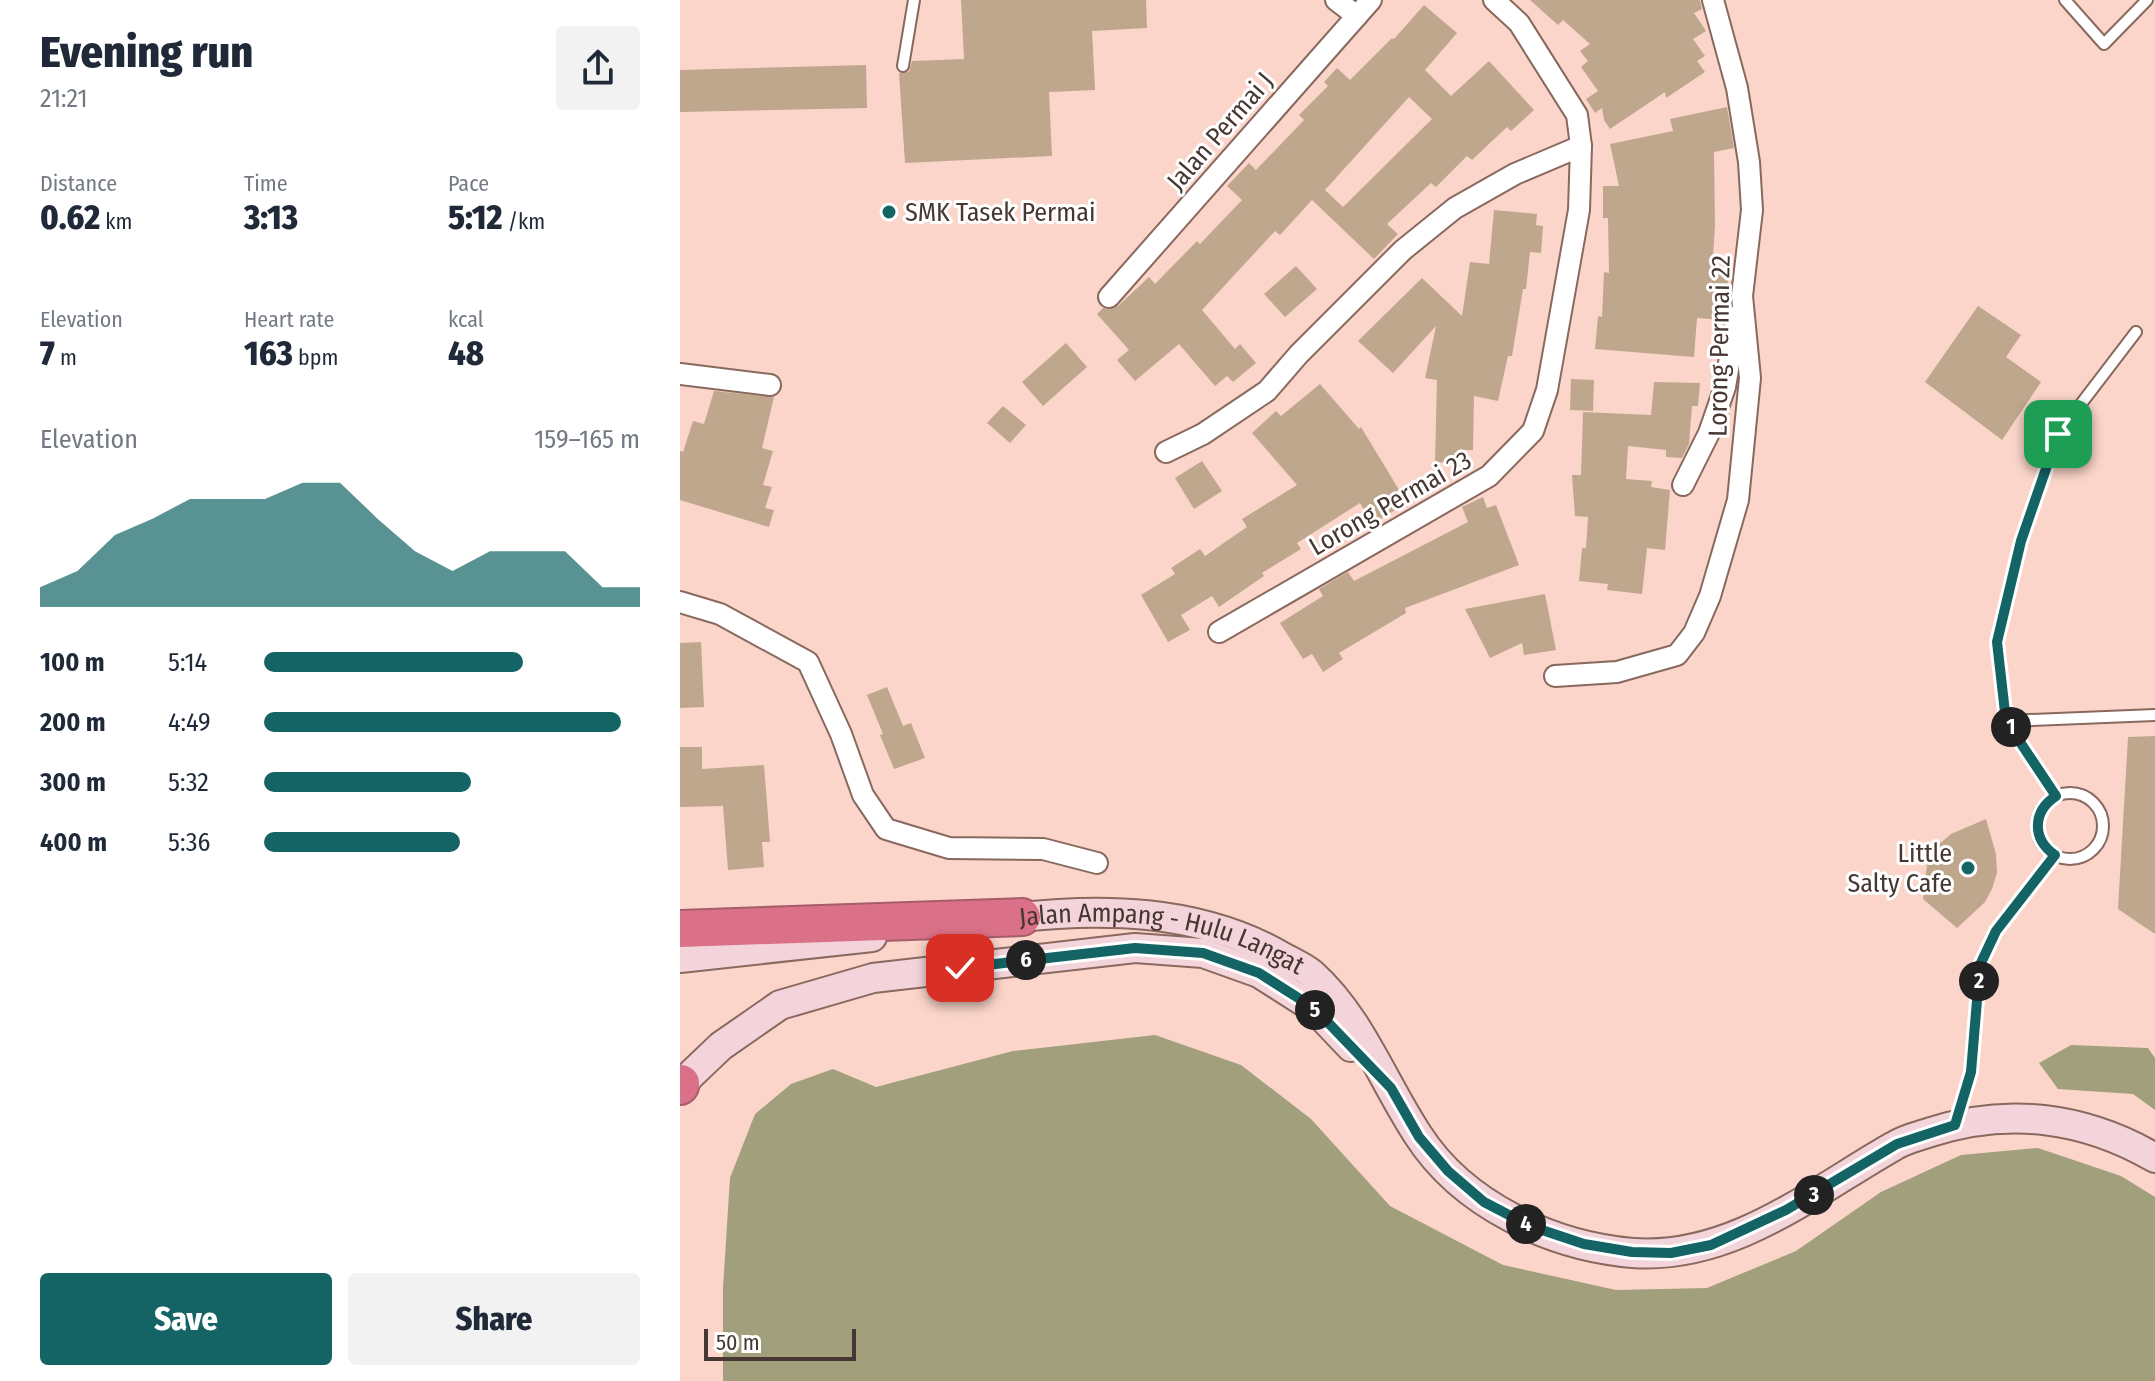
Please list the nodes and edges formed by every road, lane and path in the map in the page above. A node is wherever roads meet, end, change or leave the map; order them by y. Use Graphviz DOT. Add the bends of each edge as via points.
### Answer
graph roads {
  1 [pos="914,0"];
  2 [pos="1336,0"];
  3 [pos="1371,0"];
  4 [pos="1494,0"];
  5 [pos="1713,0"];
  6 [pos="2065,0"];
  7 [pos="2147,0"];
  8 [pos="1357,16"];
  9 [pos="903,66"];
  10 [pos="1581,146"];
  11 [pos="1742,296"];
  12 [pos="1109,297"];
  13 [pos="2136,332"];
  14 [pos="680,374"];
  15 [pos="770,385"];
  16 [pos="1166,452"];
  17 [pos="1683,485"];
  18 [pos="680,602"];
  19 [pos="1219,632"];
  20 [pos="1555,676"];
  21 [pos="2155,715"];
  22 [pos="2006,721"];
  23 [pos="2056,796"];
  24 [pos="2055,855"];
  25 [pos="1097,863"];
  26 [pos="1022,917"];
  27 [pos="680,929"];
  28 [pos="680,958"];
  29 [pos="680,1085"];
  30 [pos="1391,1088"];
  31 [pos="1955,1125"];
  32 [pos="2155,1158"];
  1 -- 9 [label="lane"];
  2 -- 8 [label="street"];
  3 -- 8 [label="street, Jalan Permai J"];
  4 -- 10 [label="street, Lorong Permai 23" via="1519,23 1577,115"];
  5 -- 11 [label="street, Lorong Permai 22" via="1737,88 1749,162 1752,210"];
  6 -- 7 [label="lane" via="2104,44"];
  8 -- 12 [label="street, Jalan Permai J"];
  10 -- 16 [label="street" via="1515,174 1455,208 1403,250 1267,391"];
  10 -- 19 [label="street, Lorong Permai 23" via="1579,210 1547,390 1533,431 1489,476"];
  11 -- 17 [label="street" via="1725,387"];
  11 -- 20 [label="street, Lorong Permai 22" via="1750,378 1738,500 1723,561 1694,633 1677,655 1646,666"];
  13 -- 22 [label="lane" via="2058,434 2021,541 1997,642"];
  14 -- 15 [label="street"];
  18 -- 25 [label="street" via="720,614 808,662 863,795 886,829 949,848 1043,849"];
  21 -- 22 [label="lane"];
  22 -- 23 [label="lane"];
  23 -- 24 [label="lane" via="2041,810 2038,831"];
  23 -- 24 [label="lane" via="2088,798 2104,826 2087,854"];
  24 -- 31 [label="lane" via="1996,931 1980,965 1971,1072"];
  26 -- 27 [label="highway"];
  26 -- 28 [label="street, Jalan Ampang - Hulu Langat"];
  26 -- 30 [label="street, Jalan Ampang - Hulu Langat" via="1160,915 1213,926 1263,946 1311,973 1343,1010"];
  29 -- 30 [label="street, Jalan Ampang - Hulu Langat" via="721,1046 780,1005 873,978 1135,948 1203,953 1259,973 1314,1008"];
  30 -- 31 [label="street, Jalan Ampang - Hulu Langat" via="1419,1137 1484,1202 1530,1226 1584,1244 1632,1252 1671,1253 1711,1245 1786,1210 1897,1144"];
  31 -- 32 [label="street, Jalan Ampang - Hulu Langat" via="2045,1119 2097,1130"];
}
